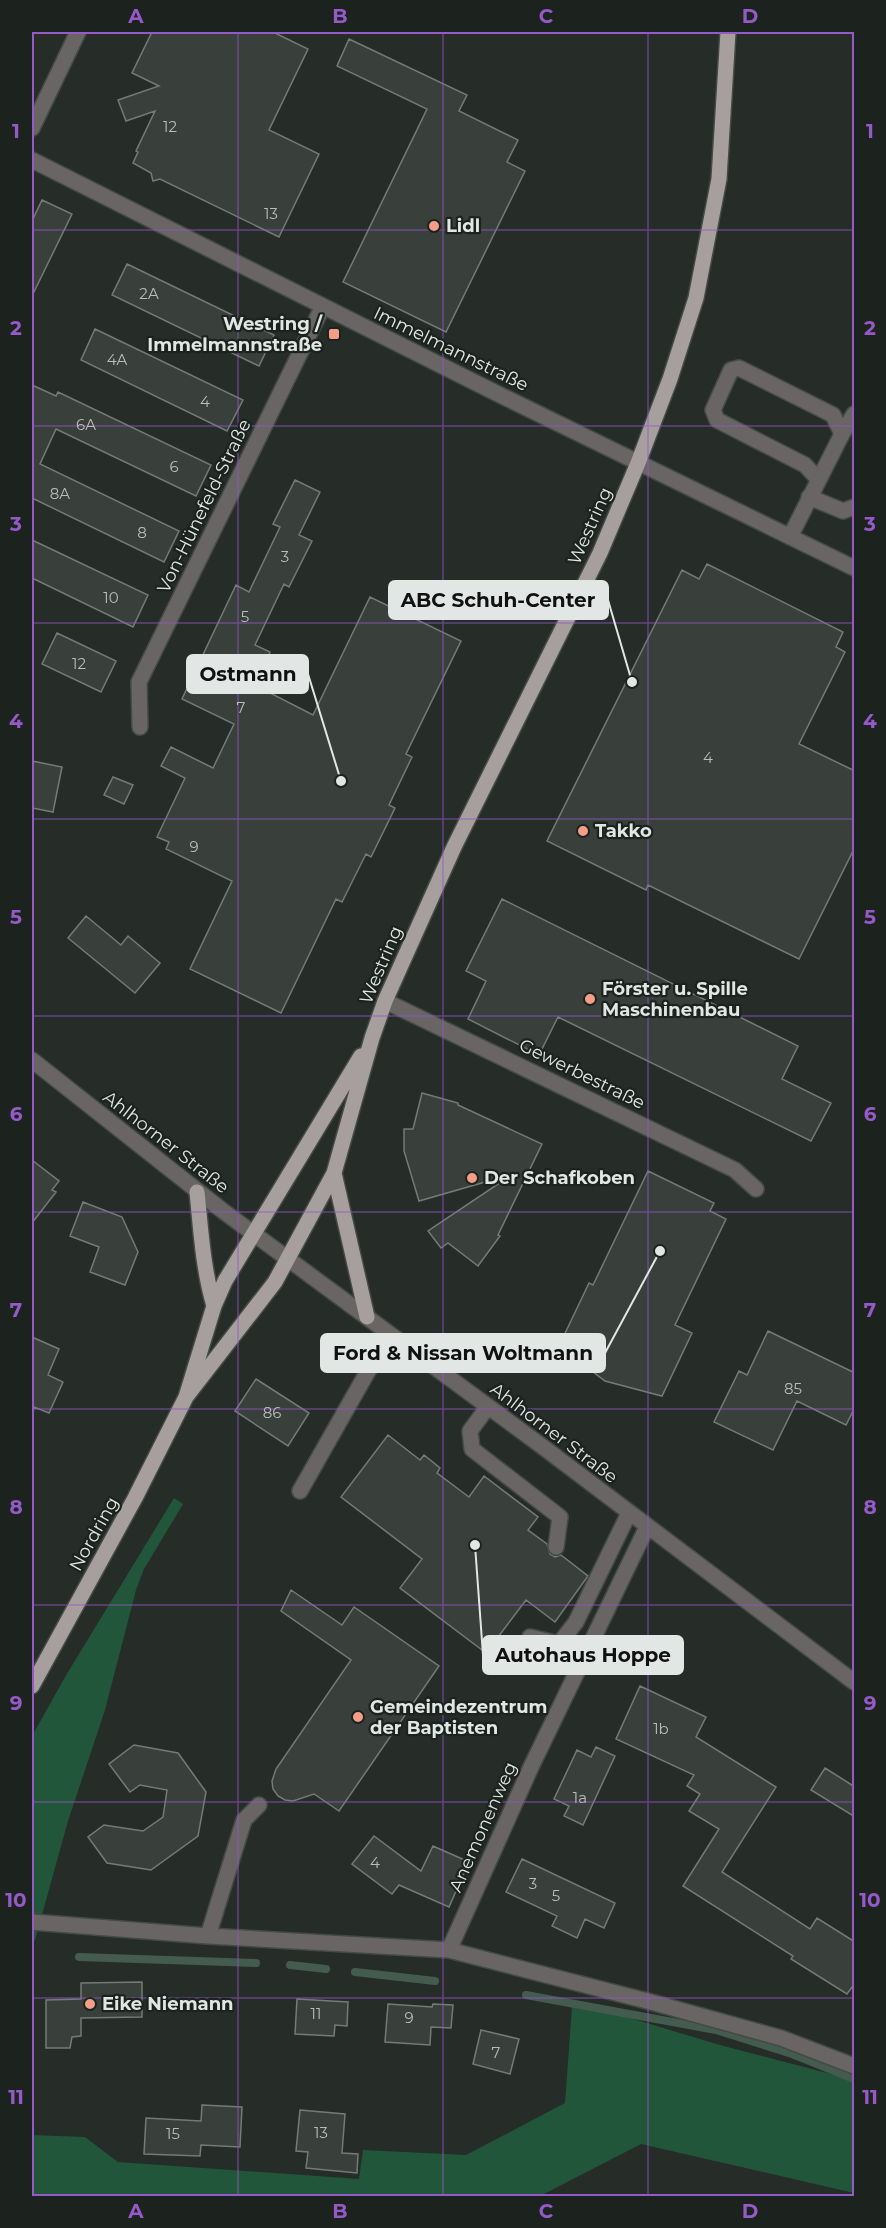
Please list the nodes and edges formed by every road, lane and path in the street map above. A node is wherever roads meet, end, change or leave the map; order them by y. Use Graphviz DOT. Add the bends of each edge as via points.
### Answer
graph roads {
  1 [pos="78,32"];
  2 [pos="728,32"];
  3 [pos="32,128"];
  4 [pos="32,160"];
  5 [pos="323,306"];
  6 [pos="855,414"];
  7 [pos="842,434"];
  8 [pos="638,463"];
  9 [pos="818,479"];
  10 [pos="809,497"];
  11 [pos="855,507"];
  12 [pos="790,537"];
  13 [pos="855,568"];
  14 [pos="140,727"];
  15 [pos="385,1001"];
  16 [pos="372,1038"];
  17 [pos="32,1060"];
  18 [pos="334,1173"];
  19 [pos="756,1189"];
  20 [pos="197,1192"];
  21 [pos="255,1235"];
  22 [pos="287,1259"];
  23 [pos="214,1306"];
  24 [pos="367,1317"];
  25 [pos="389,1334"];
  26 [pos="186,1397"];
  27 [pos="487,1408"];
  28 [pos="300,1491"];
  29 [pos="629,1513"];
  30 [pos="647,1527"];
  31 [pos="556,1547"];
  32 [pos="530,1637"];
  33 [pos="855,1682"];
  34 [pos="32,1686"];
  35 [pos="259,1805"];
  36 [pos="32,1922"];
  37 [pos="208,1936"];
  38 [pos="448,1950"];
  39 [pos="855,2066"];
  1 -- 3 [label="street"];
  2 -- 8 [label="main road, Westring" via="719,179 696,298"];
  4 -- 5 [label="street, Immelmannstraße"];
  5 -- 8 [label="street, Immelmannstraße"];
  5 -- 14 [label="street, Von-Hünefeld-Straße" via="139,682"];
  6 -- 7 [label="street"];
  7 -- 9 [label="street"];
  7 -- 9 [label="street" via="833,415 739,368 731,370 713,410 717,420 805,465"];
  8 -- 12 [label="street, Immelmannstraße"];
  8 -- 15 [label="main road, Westring" via="600,553 454,847"];
  9 -- 10 [label="street"];
  10 -- 11 [label="street" via="843,511"];
  10 -- 12 [label="street"];
  12 -- 13 [label="street, Immelmannstraße"];
  15 -- 16 [label="main road, Westring"];
  15 -- 19 [label="street, Gewerbestraße" via="735,1170"];
  16 -- 18 [label="main road, Westring"];
  16 -- 21 [label="main road, Westring"];
  17 -- 20 [label="street, Ahlhorner Straße"];
  18 -- 22 [label="main road, Westring"];
  18 -- 24 [label="main road"];
  20 -- 21 [label="street, Ahlhorner Straße"];
  20 -- 23 [label="main road" via="203,1255"];
  21 -- 22 [label="street, Ahlhorner Straße"];
  21 -- 23 [label="main road, Nordring"];
  22 -- 24 [label="street, Ahlhorner Straße"];
  22 -- 26 [label="main road, Nordring" via="275,1282"];
  23 -- 26 [label="main road, Nordring"];
  24 -- 25 [label="street, Ahlhorner Straße"];
  25 -- 27 [label="street, Ahlhorner Straße"];
  25 -- 28 [label="street"];
  26 -- 34 [label="main road, Nordring"];
  27 -- 29 [label="street, Ahlhorner Straße"];
  27 -- 31 [label="street" via="470,1431 472,1449 560,1517"];
  29 -- 30 [label="street, Ahlhorner Straße"];
  29 -- 32 [label="street" via="576,1622 559,1644"];
  30 -- 33 [label="street, Ahlhorner Straße"];
  30 -- 38 [label="street, Anemonenweg"];
  35 -- 37 [label="street" via="244,1820"];
  36 -- 37 [label="street"];
  37 -- 38 [label="street"];
  38 -- 39 [label="street" via="770,2035"];
}
